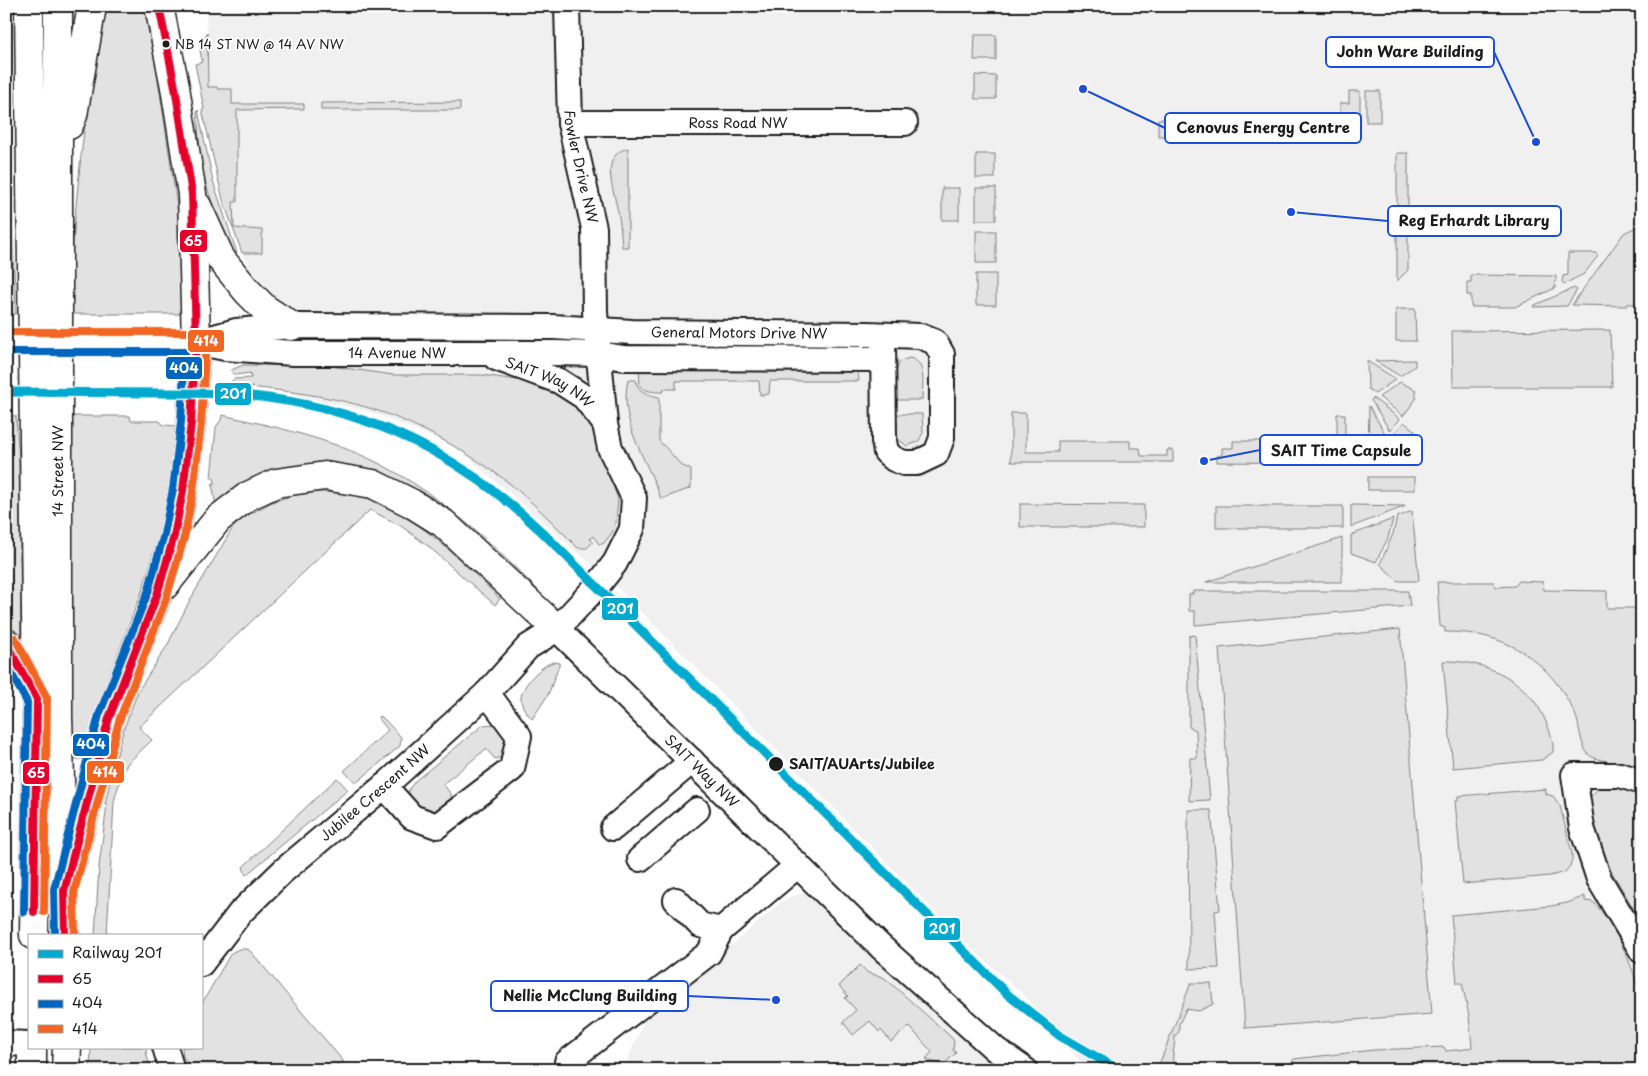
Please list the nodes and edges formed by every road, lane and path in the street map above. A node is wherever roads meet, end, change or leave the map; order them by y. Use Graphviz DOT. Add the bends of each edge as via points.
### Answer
graph roads {
  1 [pos="14,6"];
  2 [pos="29,6"];
  3 [pos="58,6"];
  4 [pos="92,6"];
  5 [pos="159,6"];
  6 [pos="567,6"];
  7 [pos="29,47"];
  8 [pos="570,123"];
  9 [pos="906,123"];
  10 [pos="58,155"];
  11 [pos="192,194"];
  12 [pos="291,326"];
  13 [pos="596,329"];
  14 [pos="883,335"];
  15 [pos="6,342"];
  16 [pos="196,342"];
  17 [pos="483,352"];
  18 [pos="598,354"];
  19 [pos="883,358"];
  20 [pos="605,424"];
  21 [pos="157,595"];
  22 [pos="556,629"];
  23 [pos="6,643"];
  24 [pos="487,693"];
  25 [pos="37,699"];
  26 [pos="692,761"];
  27 [pos="1642,782"];
  28 [pos="384,786"];
  29 [pos="697,810"];
  30 [pos="613,828"];
  31 [pos="640,859"];
  32 [pos="798,865"];
  33 [pos="64,891"];
  34 [pos="676,900"];
  35 [pos="721,930"];
  36 [pos="34,934"];
  37 [pos="65,934"];
  38 [pos="1642,951"];
  39 [pos="202,963"];
  40 [pos="6,1044"];
  41 [pos="28,1044"];
  42 [pos="32,1048"];
  43 [pos="67,1048"];
  44 [pos="165,1048"];
  45 [pos="567,1062"];
  46 [pos="32,1070"];
  47 [pos="66,1070"];
  48 [pos="172,1070"];
  49 [pos="1025,1070"];
  1 -- 7 [label="main road" via="16,19"];
  2 -- 7 [label="main road, 14 Street NW"];
  3 -- 10 [label="main road, 14 Street NW"];
  4 -- 10 [label="main road" via="73,115"];
  5 -- 11 [label="main road"];
  6 -- 8 [label="street, Fowler Drive NW"];
  7 -- 25 [label="main road, 14 Street NW"];
  8 -- 9 [label="street, Ross Road NW"];
  8 -- 13 [label="street, Fowler Drive NW" via="594,228"];
  10 -- 33 [label="main road, 14 Street NW" via="58,716"];
  11 -- 12 [label="main road" via="221,260 265,309"];
  11 -- 16 [label="main road"];
  12 -- 13 [label="street, 14 Avenue NW"];
  12 -- 16 [label="street, 14 Avenue NW" via="236,331"];
  13 -- 14 [label="street, General Motors Drive NW"];
  13 -- 18 [label="street, SAIT Way NW"];
  14 -- 19 [label="street"];
  14 -- 19 [label="street, General Motors Drive NW" via="920,336 936,342 942,354 942,438 936,454 917,463 904,463 886,452"];
  15 -- 16 [label="street, 14 Avenue NW, bridge"];
  16 -- 17 [label="street, 14 Avenue NW" via="225,348 293,353"];
  16 -- 21 [label="main road" via="183,491"];
  17 -- 18 [label="street, 14 Avenue NW"];
  17 -- 20 [label="street, SAIT Way NW" via="559,381 584,397"];
  18 -- 19 [label="street, General Motors Drive NW" via="624,358"];
  18 -- 20 [label="street, SAIT Way NW"];
  20 -- 22 [label="street, SAIT Way NW" via="610,448 634,498 632,529 615,563"];
  21 -- 22 [label="main road" via="218,519 248,496 276,483 325,476 373,484 411,502 443,523"];
  21 -- 33 [label="main road" via="109,718"];
  22 -- 24 [label="street, Jubilee Crescent NW" via="528,647"];
  22 -- 26 [label="street, SAIT Way NW"];
  23 -- 25 [label="main road"];
  24 -- 28 [label="street, Jubilee Crescent NW"];
  24 -- 28 [label="street" via="519,736 512,769 437,826 412,817"];
  25 -- 36 [label="main road, 14 Street NW"];
  26 -- 30 [label="street"];
  26 -- 32 [label="street, SAIT Way NW"];
  27 -- 38 [label="street" via="1620,775 1574,775 1582,828 1599,879"];
  28 -- 39 [label="street, Jubilee Crescent NW" via="240,913"];
  29 -- 31 [label="street"];
  32 -- 35 [label="street"];
  32 -- 49 [label="street, SAIT Way NW" via="881,947 982,1038"];
  33 -- 37 [label="main road, 14 Street NW"];
  34 -- 35 [label="street" via="700,925"];
  35 -- 45 [label="street" via="710,953"];
  40 -- 41 [label="street"];
  42 -- 46 [label="main road"];
  43 -- 47 [label="main road"];
  44 -- 48 [label="street"];
}
